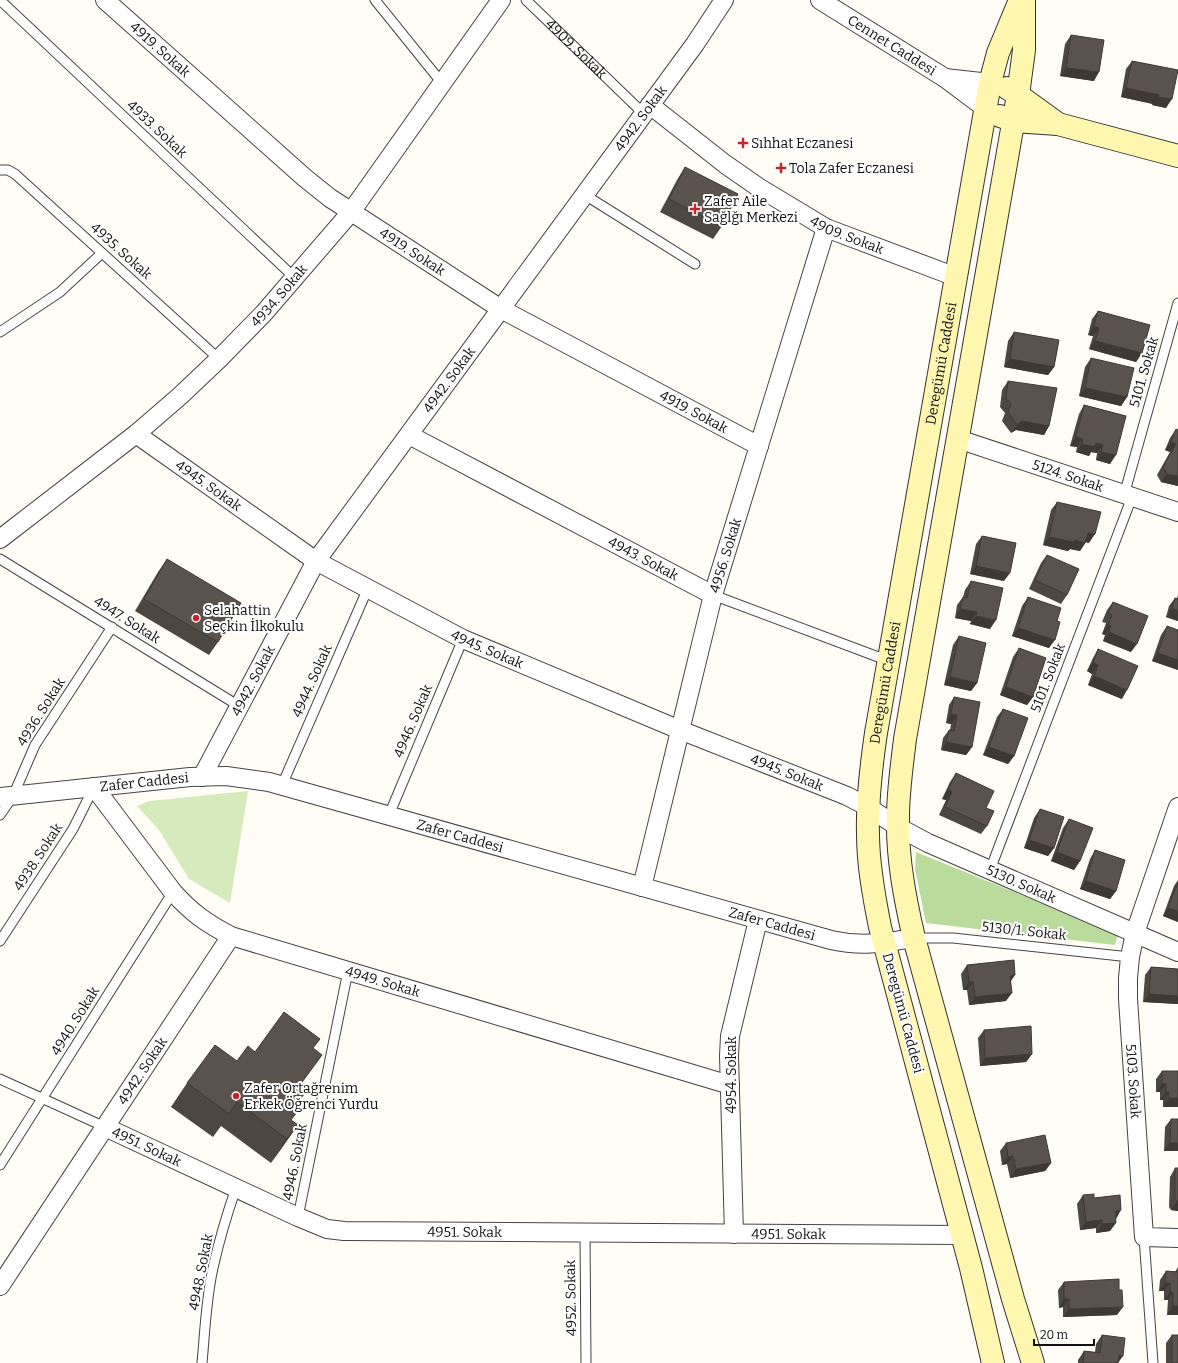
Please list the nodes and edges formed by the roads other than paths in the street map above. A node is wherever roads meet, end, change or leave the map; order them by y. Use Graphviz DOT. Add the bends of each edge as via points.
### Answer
graph roads {
  1 [pos="0,0"];
  2 [pos="105,0"];
  3 [pos="375,0"];
  4 [pos="501,0"];
  5 [pos="526,0"];
  6 [pos="724,0"];
  7 [pos="820,0"];
  8 [pos="1020,0"];
  9 [pos="1024,0"];
  10 [pos="945,78"];
  11 [pos="990,82"];
  12 [pos="442,83"];
  13 [pos="1018,95"];
  14 [pos="985,108"];
  15 [pos="647,110"];
  16 [pos="1014,121"];
  17 [pos="1058,124"];
  18 [pos="1178,156"];
  19 [pos="0,170"];
  20 [pos="585,195"];
  21 [pos="351,212"];
  22 [pos="826,228"];
  23 [pos="102,253"];
  24 [pos="695,264"];
  25 [pos="956,277"];
  26 [pos="295,278"];
  27 [pos="1178,303"];
  28 [pos="501,309"];
  29 [pos="0,332"];
  30 [pos="1174,336"];
  31 [pos="219,359"];
  32 [pos="136,434"];
  33 [pos="409,435"];
  34 [pos="958,439"];
  35 [pos="759,446"];
  36 [pos="1128,496"];
  37 [pos="1178,512"];
  38 [pos="0,539"];
  39 [pos="0,559"];
  40 [pos="316,561"];
  41 [pos="368,588"];
  42 [pos="713,595"];
  43 [pos="112,627"];
  44 [pos="463,639"];
  45 [pos="888,661"];
  46 [pos="239,706"];
  47 [pos="680,730"];
  48 [pos="202,777"];
  49 [pos="282,785"];
  50 [pos="94,787"];
  51 [pos="6,796"];
  52 [pos="868,807"];
  53 [pos="1178,807"];
  54 [pos="0,815"];
  55 [pos="389,815"];
  56 [pos="898,827"];
  57 [pos="990,870"];
  58 [pos="642,887"];
  59 [pos="173,892"];
  60 [pos="758,920"];
  61 [pos="1135,933"];
  62 [pos="231,936"];
  63 [pos="914,938"];
  64 [pos="0,941"];
  65 [pos="884,943"];
  66 [pos="1178,952"];
  67 [pos="1130,957"];
  68 [pos="348,971"];
  69 [pos="0,1079"];
  70 [pos="730,1085"];
  71 [pos="42,1098"];
  72 [pos="105,1127"];
  73 [pos="0,1165"];
  74 [pos="236,1188"];
  75 [pos="298,1217"];
  76 [pos="584,1232"];
  77 [pos="734,1234"];
  78 [pos="962,1235"];
  79 [pos="1144,1237"];
  80 [pos="1178,1238"];
  81 [pos="0,1285"];
  82 [pos="202,1363"];
  83 [pos="586,1363"];
  84 [pos="993,1363"];
  85 [pos="1033,1363"];
  86 [pos="1153,1363"];
  1 -- 26 [label="lane, 4933. Sokak"];
  2 -- 21 [label="street, 4919. Sokak" via="305,178"];
  3 -- 12 [label="lane"];
  4 -- 12 [label="street, 4934. Sokak"];
  5 -- 15 [label="lane, 4909. Sokak"];
  6 -- 15 [label="street, 4942. Sokak"];
  7 -- 10 [label="street, Cennet Caddesi"];
  8 -- 11 [label="main road, Deregümü Caddesi" via="998,53"];
  9 -- 13 [label="main road, Deregümü Caddesi" via="1024,50"];
  10 -- 11 [label="street, Cennet Caddesi"];
  10 -- 14 [label="street, Cennet Caddesi"];
  11 -- 13 [label="main road, Cennet Caddesi"];
  11 -- 14 [label="main road, Deregümü Caddesi"];
  12 -- 21 [label="street, 4934. Sokak"];
  13 -- 16 [label="main road, Deregümü Caddesi"];
  13 -- 17 [label="main road, Cennet Caddesi"];
  14 -- 16 [label="main road, Cennet Caddesi"];
  14 -- 25 [label="main road, Deregümü Caddesi"];
  15 -- 20 [label="street, 4942. Sokak"];
  15 -- 22 [label="street, 4909. Sokak" via="758,187"];
  16 -- 17 [label="main road, Cennet Caddesi"];
  16 -- 34 [label="main road, Deregümü Caddesi"];
  17 -- 18 [label="main road, Cennet Caddesi"];
  19 -- 23 [label="lane, 4935. Sokak" via="8,170 15,174"];
  20 -- 24 [label="lane"];
  20 -- 28 [label="street, 4942. Sokak"];
  21 -- 26 [label="street, 4934. Sokak"];
  21 -- 28 [label="street, 4919. Sokak"];
  22 -- 25 [label="street, 4909. Sokak"];
  22 -- 35 [label="street, 4956. Sokak"];
  23 -- 29 [label="lane" via="60,292"];
  23 -- 31 [label="lane, 4935. Sokak"];
  25 -- 45 [label="main road, Deregümü Caddesi"];
  26 -- 31 [label="street, 4934. Sokak"];
  27 -- 30 [label="lane, 5101. Sokak"];
  28 -- 33 [label="street, 4942. Sokak"];
  28 -- 35 [label="street, 4919. Sokak"];
  30 -- 36 [label="lane, 5101. Sokak"];
  31 -- 32 [label="street, 4934. Sokak"];
  32 -- 38 [label="street, 4934. Sokak"];
  32 -- 40 [label="street, 4945. Sokak"];
  33 -- 40 [label="street, 4942. Sokak"];
  33 -- 42 [label="street, 4943. Sokak"];
  34 -- 36 [label="street, 5124. Sokak"];
  34 -- 56 [label="main road, Deregümü Caddesi" via="905,739 899,784"];
  35 -- 42 [label="street, 4956. Sokak"];
  36 -- 37 [label="street, 5124. Sokak"];
  36 -- 57 [label="lane, 5101. Sokak"];
  39 -- 43 [label="lane, 4947. Sokak"];
  40 -- 41 [label="street, 4945. Sokak"];
  40 -- 46 [label="street, 4942. Sokak"];
  41 -- 44 [label="street, 4945. Sokak"];
  41 -- 49 [label="lane, 4944. Sokak"];
  42 -- 45 [label="lane, 4943. Sokak"];
  42 -- 47 [label="street, 4956. Sokak"];
  43 -- 46 [label="lane, 4947. Sokak"];
  43 -- 51 [label="lane, 4936. Sokak"];
  44 -- 47 [label="street, 4945. Sokak"];
  44 -- 55 [label="lane, 4946. Sokak"];
  45 -- 52 [label="main road, Deregümü Caddesi" via="876,733"];
  46 -- 48 [label="street, 4942. Sokak"];
  47 -- 52 [label="street, 4945. Sokak" via="826,787"];
  47 -- 58 [label="street, 4956. Sokak"];
  48 -- 49 [label="street, Zafer Caddesi" via="226,776"];
  48 -- 50 [label="street, Zafer Caddesi"];
  49 -- 55 [label="street, Zafer Caddesi"];
  50 -- 51 [label="street, Zafer Caddesi"];
  50 -- 59 [label="street, 4949. Sokak"];
  50 -- 64 [label="lane, 4938. Sokak" via="73,829"];
  51 -- 54 [label="lane, 4936. Sokak"];
  52 -- 56 [label="street, 5130. Sokak"];
  52 -- 65 [label="main road, Deregümü Caddesi" via="870,864"];
  53 -- 61 [label="street, 5103. Sokak"];
  55 -- 58 [label="street, Zafer Caddesi"];
  56 -- 57 [label="street, 5130. Sokak"];
  56 -- 63 [label="main road, Deregümü Caddesi" via="903,882"];
  57 -- 61 [label="street, 5130. Sokak"];
  58 -- 60 [label="street, Zafer Caddesi"];
  59 -- 62 [label="street, 4949. Sokak" via="199,918"];
  59 -- 71 [label="lane, 4940. Sokak"];
  60 -- 65 [label="street, Zafer Caddesi" via="849,944"];
  60 -- 70 [label="street, 4954. Sokak" via="730,1036"];
  61 -- 66 [label="street, 5130. Sokak"];
  61 -- 67 [label="street, 5103. Sokak"];
  62 -- 68 [label="street, 4949. Sokak"];
  62 -- 72 [label="street, 4942. Sokak"];
  63 -- 65 [label="street, Zafer Caddesi"];
  63 -- 67 [label="lane, 5130/1. Sokak" via="953,938"];
  63 -- 85 [label="main road, Deregümü Caddesi"];
  65 -- 78 [label="main road, Deregümü Caddesi"];
  67 -- 79 [label="street, 5103. Sokak" via="1128,1000"];
  68 -- 70 [label="street, 4949. Sokak"];
  68 -- 75 [label="lane, 4946. Sokak"];
  69 -- 71 [label="lane, 4951. Sokak"];
  70 -- 77 [label="street, 4954. Sokak"];
  71 -- 72 [label="lane, 4951. Sokak"];
  71 -- 73 [label="lane, 4940. Sokak"];
  72 -- 74 [label="street, 4951. Sokak"];
  72 -- 81 [label="street, 4942. Sokak"];
  74 -- 75 [label="street, 4951. Sokak"];
  74 -- 82 [label="lane, 4948. Sokak" via="220,1237 213,1269 207,1303"];
  75 -- 76 [label="street, 4951. Sokak" via="327,1229 344,1231"];
  76 -- 77 [label="street, 4951. Sokak"];
  76 -- 83 [label="lane, 4952. Sokak"];
  77 -- 78 [label="street, 4951. Sokak"];
  78 -- 84 [label="main road, Deregümü Caddesi"];
  79 -- 80 [label="street"];
  79 -- 86 [label="lane, 5103. Sokak"];
}
